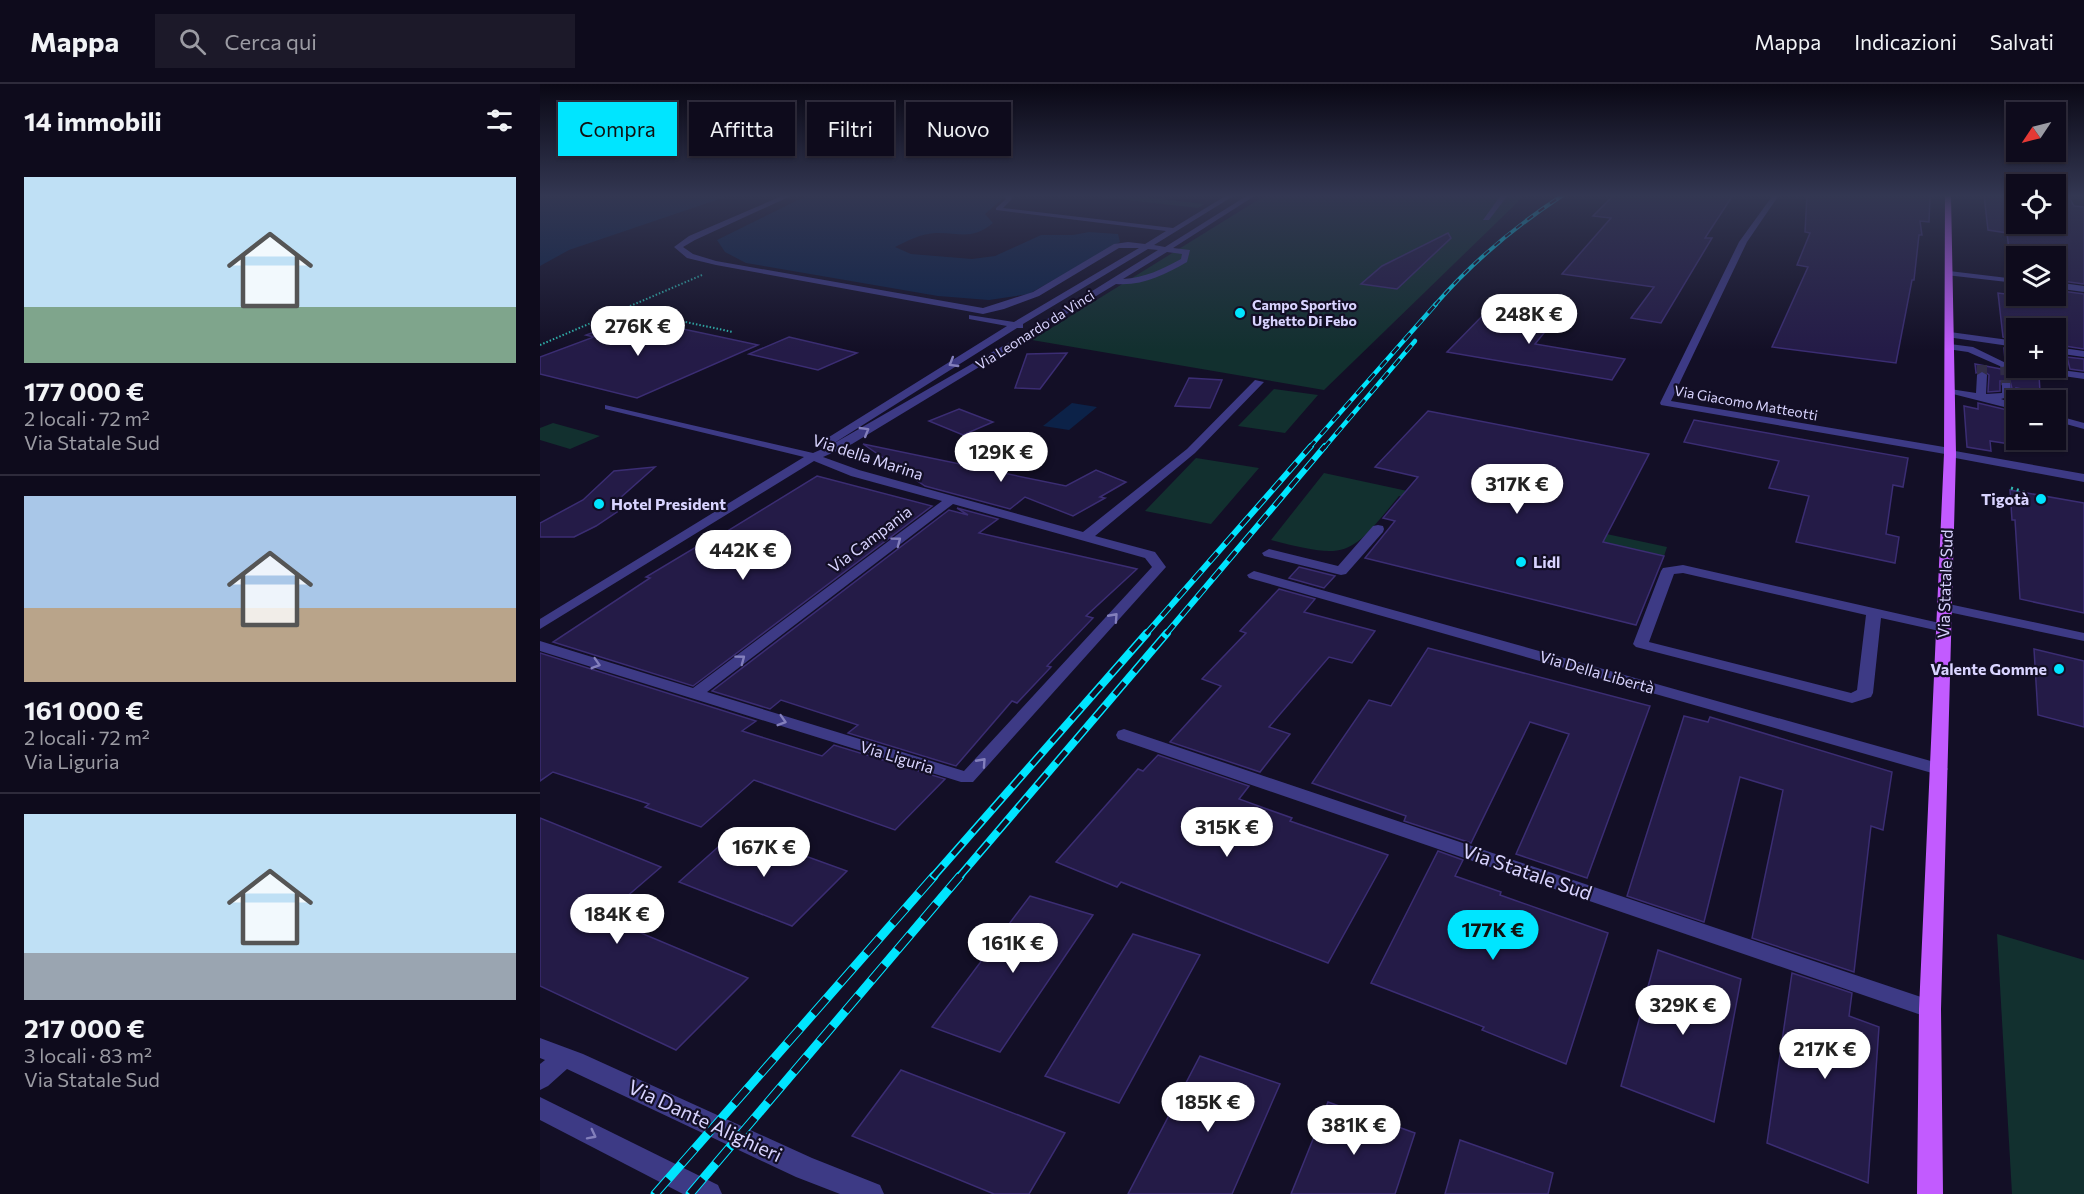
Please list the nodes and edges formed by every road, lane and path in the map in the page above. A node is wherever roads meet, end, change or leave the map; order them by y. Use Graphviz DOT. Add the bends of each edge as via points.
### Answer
graph roads {
  1 [pos="680,247"];
  2 [pos="1116,247"];
  3 [pos="1143,247"];
  4 [pos="1149,247"];
  5 [pos="1168,247"];
  6 [pos="1741,247"];
  7 [pos="1949,247"];
  8 [pos="1164,249"];
  9 [pos="1949,273"];
  10 [pos="704,274"];
  11 [pos="1097,275"];
  12 [pos="1116,280"];
  13 [pos="2006,280"];
  14 [pos="2066,287"];
  15 [pos="2084,289"];
  16 [pos="856,295"];
  17 [pos="623,309"];
  18 [pos="1016,325"];
  19 [pos="1037,329"];
  20 [pos="733,332"];
  21 [pos="1950,341"];
  22 [pos="2006,344"];
  23 [pos="540,345"];
  24 [pos="2066,352"];
  25 [pos="2084,354"];
  26 [pos="1982,365"];
  27 [pos="2006,365"];
  28 [pos="2066,373"];
  29 [pos="2084,376"];
  30 [pos="1259,382"];
  31 [pos="2006,385"];
  32 [pos="1950,392"];
  33 [pos="1981,397"];
  34 [pos="2006,404"];
  35 [pos="609,407"];
  36 [pos="2066,421"];
  37 [pos="2084,426"];
  38 [pos="1950,453"];
  39 [pos="813,457"];
  40 [pos="2084,478"];
  41 [pos="2011,488"];
  42 [pos="2028,493"];
  43 [pos="951,500"];
  44 [pos="1378,529"];
  45 [pos="1084,537"];
  46 [pos="1269,553"];
  47 [pos="1150,555"];
  48 [pos="1254,575"];
  49 [pos="1944,607"];
  50 [pos="1874,612"];
  51 [pos="540,625"];
  52 [pos="1944,628"];
  53 [pos="2084,637"];
  54 [pos="540,646"];
  55 [pos="695,694"];
  56 [pos="1124,735"];
  57 [pos="1939,769"];
  58 [pos="1930,1009"];
  59 [pos="540,1048"];
  60 [pos="564,1057"];
  61 [pos="540,1079"];
  62 [pos="540,1108"];
  63 [pos="709,1194"];
  64 [pos="871,1194"];
  65 [pos="1930,1194"];
  1 -- 2 [label="street" via="680,251 695,258 716,263 984,311 1013,305"];
  3 -- 11 [label="street, Via Leonardo da Vinci"];
  4 -- 8 [label="street"];
  5 -- 8 [label="street, Via Leonardo da Vinci"];
  6 -- 38 [label="street, Via Giacomo Matteotti" via="1665,403"];
  7 -- 9 [label="main road, Via Statale Sud"];
  8 -- 12 [label="street, Via Leonardo da Vinci"];
  8 -- 12 [label="street" via="1187,252 1184,260 1153,278 1140,282"];
  9 -- 13 [label="street"];
  9 -- 21 [label="main road, Via Statale Sud"];
  10 -- 17 [label="path"];
  11 -- 12 [label="street"];
  11 -- 18 [label="street, Via Leonardo da Vinci"];
  12 -- 19 [label="street, Via Leonardo da Vinci"];
  14 -- 15 [label="street"];
  16 -- 18 [label="street"];
  17 -- 20 [label="path"];
  17 -- 23 [label="path"];
  18 -- 19 [label="street"];
  18 -- 39 [label="street, Via Leonardo da Vinci, one-way" via="833,438"];
  39 -- 19 [label="street, Via Leonardo da Vinci, one-way" via="848,442"];
  21 -- 22 [label="street"];
  21 -- 26 [label="street" via="1970,350"];
  21 -- 32 [label="main road, Via Statale Sud"];
  24 -- 25 [label="street"];
  26 -- 27 [label="street"];
  26 -- 33 [label="street"];
  28 -- 29 [label="street"];
  30 -- 45 [label="street" via="1191,450"];
  31 -- 33 [label="street" via="2007,396"];
  32 -- 33 [label="street"];
  32 -- 38 [label="main road, Via Statale Sud"];
  33 -- 34 [label="street"];
  35 -- 39 [label="street, Via della Marina"];
  36 -- 37 [label="street"];
  38 -- 40 [label="street"];
  38 -- 49 [label="main road, Via Statale Sud"];
  39 -- 43 [label="street, Via della Marina"];
  39 -- 51 [label="street, Via Leonardo da Vinci"];
  41 -- 42 [label="path"];
  43 -- 45 [label="street, Via della Marina"];
  55 -- 43 [label="street, Via Campania, one-way"];
  44 -- 46 [label="street" via="1341,571"];
  45 -- 47 [label="street, Via della Marina"];
  55 -- 47 [label="street, Via Liguria, one-way" via="967,778 1159,567"];
  48 -- 57 [label="street, Via Della Libertà"];
  49 -- 52 [label="main road, Via Statale Sud"];
  49 -- 53 [label="street"];
  50 -- 50 [label="street" via="1683,569 1668,571 1641,644 1852,698 1865,693"];
  50 -- 52 [label="street"];
  52 -- 57 [label="main road, Via Statale Sud"];
  54 -- 55 [label="street, Via Liguria, one-way"];
  56 -- 58 [label="street, Via Statale Sud"];
  57 -- 58 [label="main road, Via Statale Sud"];
  58 -- 65 [label="main road, Via Statale Sud"];
  59 -- 60 [label="street, Via Dante Alighieri"];
  60 -- 61 [label="street"];
  60 -- 64 [label="street, Via Dante Alighieri" via="805,1168"];
  62 -- 63 [label="street, one-way"];
}
